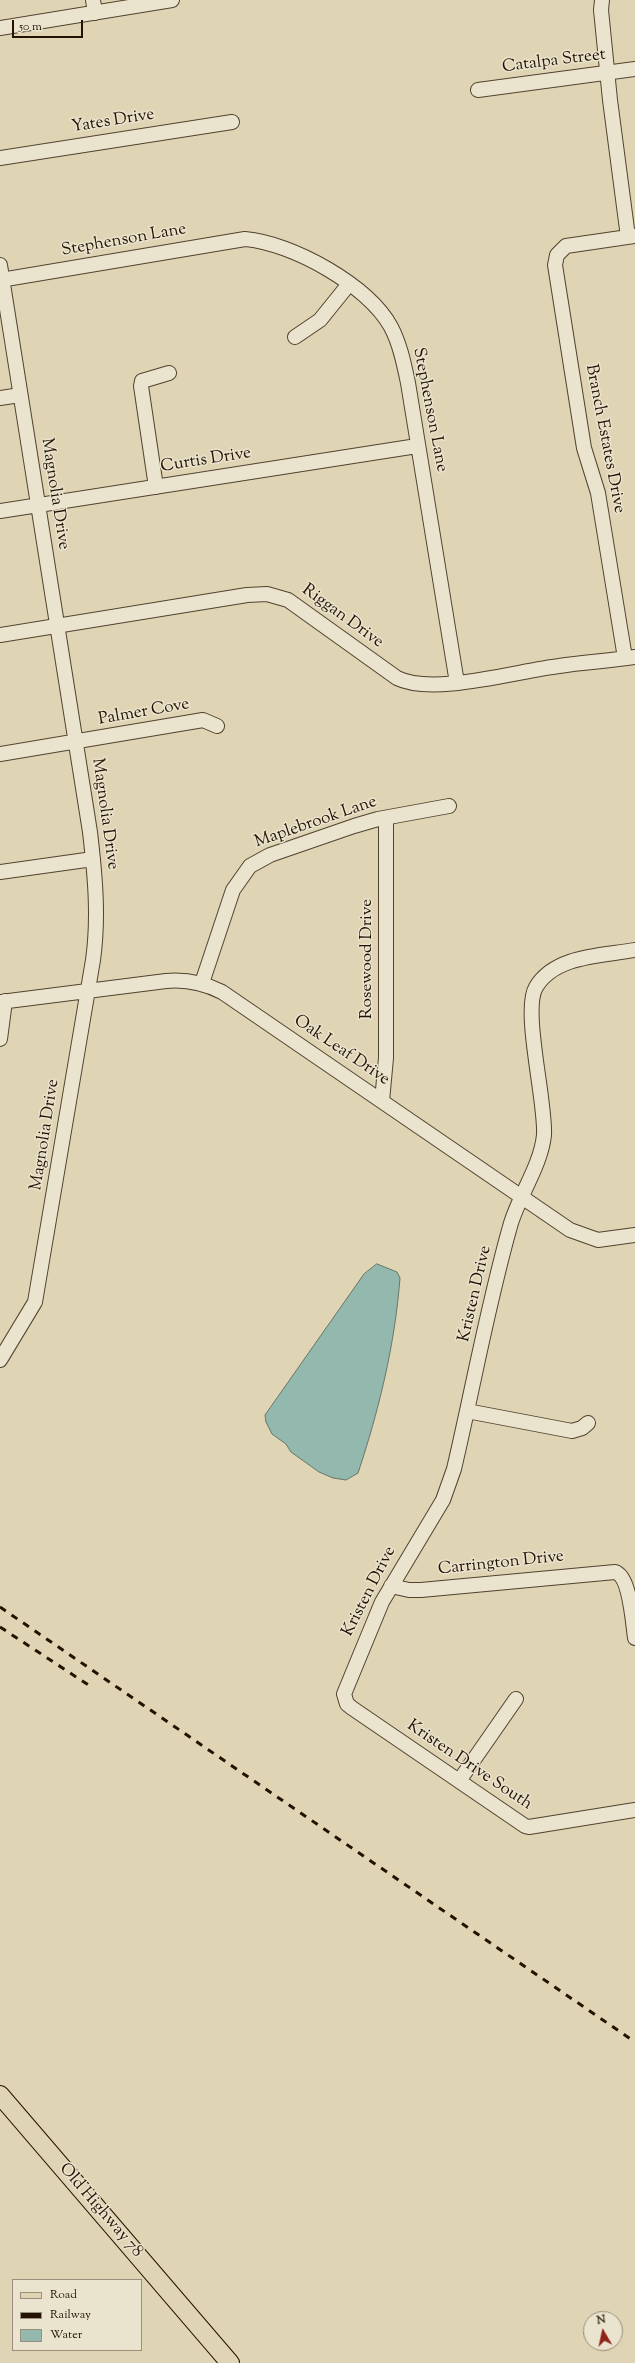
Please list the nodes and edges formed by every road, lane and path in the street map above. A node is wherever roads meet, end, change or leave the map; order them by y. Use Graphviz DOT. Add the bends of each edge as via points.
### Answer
graph roads {
  1 [pos="172,0"];
  2 [pos="602,0"];
  3 [pos="94,6"];
  4 [pos="0,28"];
  5 [pos="635,69"];
  6 [pos="607,74"];
  7 [pos="478,90"];
  8 [pos="232,122"];
  9 [pos="0,158"];
  10 [pos="632,236"];
  11 [pos="0,265"];
  12 [pos="1,280"];
  13 [pos="349,284"];
  14 [pos="295,337"];
  15 [pos="170,373"];
  16 [pos="20,396"];
  17 [pos="0,398"];
  18 [pos="418,446"];
  19 [pos="156,487"];
  20 [pos="38,505"];
  21 [pos="0,511"];
  22 [pos="58,627"];
  23 [pos="0,636"];
  24 [pos="630,658"];
  25 [pos="457,682"];
  26 [pos="217,726"];
  27 [pos="76,743"];
  28 [pos="0,754"];
  29 [pos="449,806"];
  30 [pos="386,818"];
  31 [pos="93,859"];
  32 [pos="0,872"];
  33 [pos="635,950"];
  34 [pos="202,983"];
  35 [pos="88,992"];
  36 [pos="2,1002"];
  37 [pos="0,1039"];
  38 [pos="382,1101"];
  39 [pos="521,1196"];
  40 [pos="635,1235"];
  41 [pos="0,1360"];
  42 [pos="467,1411"];
  43 [pos="588,1423"];
  44 [pos="391,1586"];
  45 [pos="635,1638"];
  46 [pos="345,1696"];
  47 [pos="516,1699"];
  48 [pos="459,1781"];
  49 [pos="635,1810"];
  50 [pos="0,2095"];
  51 [pos="230,2363"];
  1 -- 3 [label="street"];
  2 -- 6 [label="street"];
  3 -- 4 [label="street"];
  5 -- 6 [label="street, Catalpa Street"];
  6 -- 7 [label="street, Catalpa Street"];
  6 -- 10 [label="street"];
  8 -- 9 [label="street, Yates Drive"];
  10 -- 24 [label="street, Branch Estates Drive" via="566,246 559,252 555,265 582,440 598,493"];
  11 -- 12 [label="street, Magnolia Drive"];
  12 -- 13 [label="street, Stephenson Lane" via="245,239 270,243 287,250"];
  12 -- 16 [label="street, Magnolia Drive"];
  13 -- 14 [label="street" via="320,320"];
  13 -- 18 [label="street, Stephenson Lane" via="377,307 394,334 408,383"];
  15 -- 19 [label="street" via="142,381 141,386"];
  16 -- 17 [label="street"];
  16 -- 20 [label="street, Magnolia Drive"];
  18 -- 19 [label="street, Curtis Drive"];
  18 -- 25 [label="street, Stephenson Lane"];
  19 -- 20 [label="street, Curtis Drive"];
  20 -- 21 [label="street, Curtis Drive"];
  20 -- 22 [label="street, Magnolia Drive"];
  22 -- 23 [label="street, Riggan Drive"];
  22 -- 25 [label="street, Riggan Drive" via="247,595 267,594 294,603 403,681 425,686"];
  22 -- 27 [label="street, Magnolia Drive"];
  24 -- 25 [label="street, Riggan Drive"];
  26 -- 27 [label="street, Palmer Cove" via="203,720"];
  27 -- 28 [label="street, Palmer Cove"];
  27 -- 31 [label="street, Magnolia Drive"];
  29 -- 30 [label="street, Maplebrook Lane"];
  30 -- 34 [label="street, Maplebrook Lane" via="298,845 250,866 233,890"];
  30 -- 38 [label="street, Rosewood Drive" via="386,1058"];
  31 -- 32 [label="street"];
  31 -- 35 [label="street, Magnolia Drive" via="96,926"];
  33 -- 39 [label="street, Kristen Drive" via="564,964 549,972 535,988 532,1022 544,1133 535,1164"];
  34 -- 35 [label="street, Oak Leaf Drive" via="180,980"];
  34 -- 38 [label="street, Oak Leaf Drive" via="222,992"];
  35 -- 36 [label="street, Oak Leaf Drive"];
  35 -- 41 [label="street, Magnolia Drive" via="35,1302"];
  36 -- 37 [label="street"];
  38 -- 39 [label="street, Oak Leaf Drive"];
  39 -- 40 [label="street, Oak Leaf Drive" via="570,1230 588,1238 608,1240"];
  39 -- 42 [label="street, Kristen Drive" via="511,1225"];
  42 -- 43 [label="street" via="572,1431"];
  42 -- 44 [label="street, Kristen Drive" via="449,1487"];
  44 -- 45 [label="street, Carrington Drive" via="421,1590 615,1572 623,1577 626,1586"];
  44 -- 46 [label="street, Kristen Drive" via="349,1679"];
  46 -- 48 [label="street, Kristen Drive South" via="347,1704 352,1708"];
  47 -- 48 [label="street"];
  48 -- 49 [label="street, Kristen Drive South" via="513,1819 529,1827"];
  50 -- 51 [label="main road, Old Highway 78"];
}
